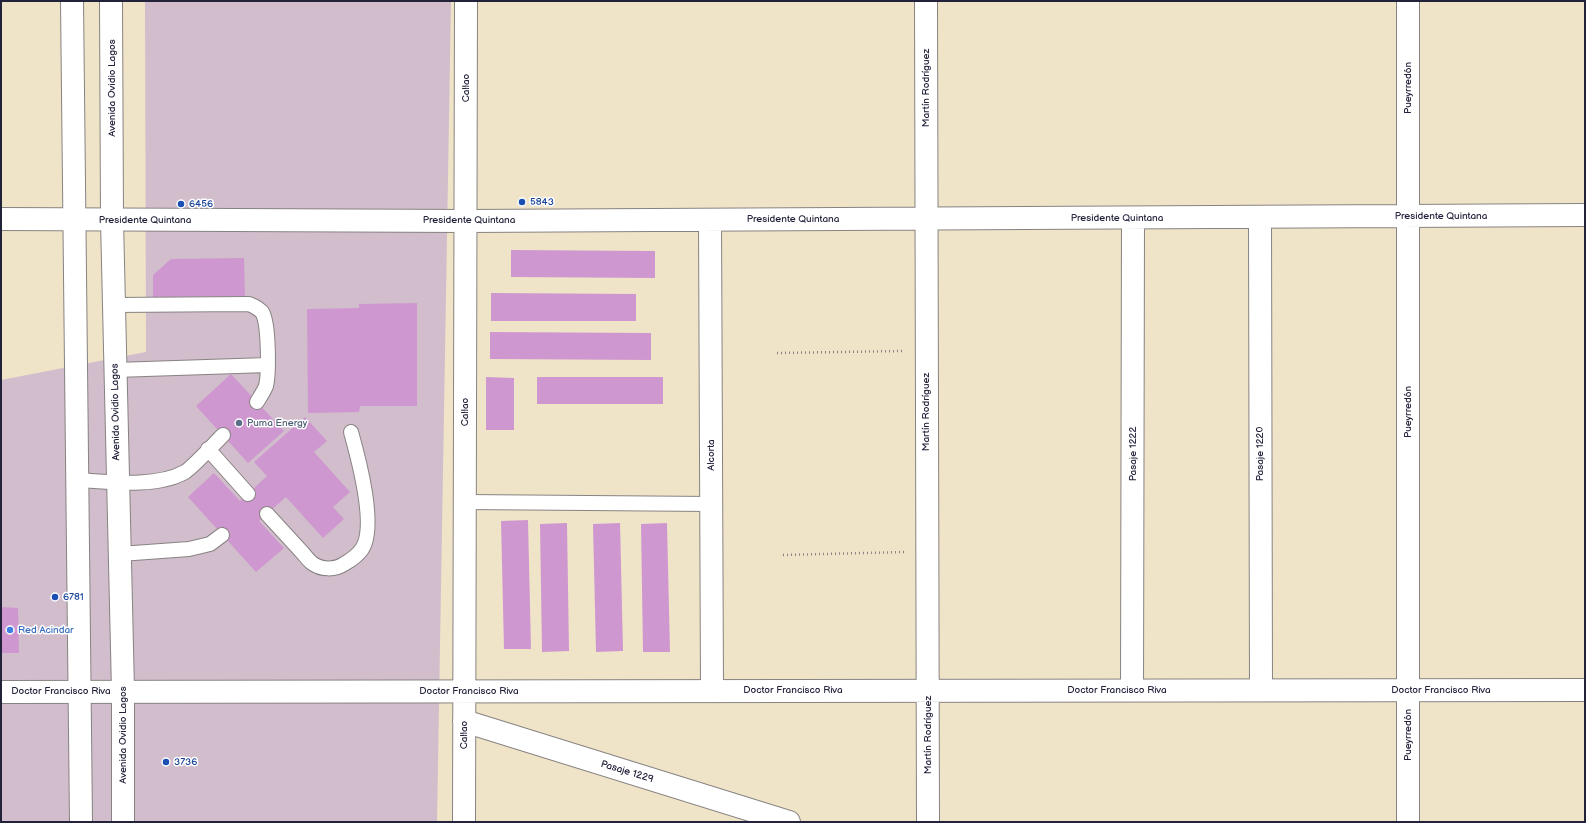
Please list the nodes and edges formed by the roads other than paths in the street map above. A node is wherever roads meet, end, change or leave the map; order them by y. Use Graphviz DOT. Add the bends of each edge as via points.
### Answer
graph roads {
  1 [pos="72,1"];
  2 [pos="112,1"];
  3 [pos="466,1"];
  4 [pos="926,1"];
  5 [pos="1408,1"];
  6 [pos="1585,215"];
  7 [pos="1408,217"];
  8 [pos="1133,218"];
  9 [pos="1260,218"];
  10 [pos="1,219"];
  11 [pos="926,219"];
  12 [pos="75,220"];
  13 [pos="112,220"];
  14 [pos="710,220"];
  15 [pos="466,221"];
  16 [pos="114,305"];
  17 [pos="268,365"];
  18 [pos="115,370"];
  19 [pos="257,402"];
  20 [pos="351,432"];
  21 [pos="223,435"];
  22 [pos="208,449"];
  23 [pos="78,480"];
  24 [pos="118,482"];
  25 [pos="248,494"];
  26 [pos="465,502"];
  27 [pos="711,504"];
  28 [pos="267,514"];
  29 [pos="222,535"];
  30 [pos="120,554"];
  31 [pos="712,690"];
  32 [pos="928,690"];
  33 [pos="1132,690"];
  34 [pos="1261,690"];
  35 [pos="1408,690"];
  36 [pos="1585,690"];
  37 [pos="80,691"];
  38 [pos="123,691"];
  39 [pos="464,691"];
  40 [pos="1,692"];
  41 [pos="464,721"];
  42 [pos="81,822"];
  43 [pos="124,822"];
  44 [pos="464,822"];
  45 [pos="789,822"];
  46 [pos="928,822"];
  47 [pos="1408,822"];
  1 -- 12 [label="street"];
  2 -- 13 [label="street, Avenida Ovidio Lagos"];
  3 -- 15 [label="street, Callao"];
  4 -- 11 [label="street, Martín Rodríguez"];
  5 -- 7 [label="street, Pueyrredón"];
  6 -- 7 [label="street, Presidente Quintana"];
  7 -- 9 [label="street, Presidente Quintana"];
  7 -- 35 [label="street, Pueyrredón"];
  8 -- 9 [label="street, Presidente Quintana"];
  8 -- 11 [label="street, Presidente Quintana"];
  8 -- 33 [label="street, Pasaje 1222"];
  9 -- 34 [label="street, Pasaje 1220"];
  10 -- 12 [label="street, Presidente Quintana"];
  11 -- 14 [label="street, Presidente Quintana"];
  11 -- 32 [label="street, Martín Rodríguez"];
  12 -- 13 [label="street, Presidente Quintana"];
  12 -- 23 [label="street"];
  13 -- 15 [label="street, Presidente Quintana"];
  13 -- 16 [label="street, Avenida Ovidio Lagos"];
  14 -- 15 [label="street, Presidente Quintana"];
  14 -- 27 [label="street, Alcorta"];
  15 -- 26 [label="street, Callao"];
  16 -- 17 [label="lane" via="249,304 256,307 264,317"];
  16 -- 18 [label="street, Avenida Ovidio Lagos"];
  17 -- 18 [label="lane"];
  17 -- 19 [label="lane" via="266,386"];
  18 -- 24 [label="street, Avenida Ovidio Lagos"];
  20 -- 28 [label="lane" via="368,512 363,548 356,556 342,566 332,569 312,563"];
  21 -- 22 [label="lane"];
  22 -- 24 [label="lane" via="186,471 169,478 150,482"];
  22 -- 25 [label="lane"];
  23 -- 24 [label="lane"];
  23 -- 37 [label="street"];
  24 -- 30 [label="street, Avenida Ovidio Lagos"];
  26 -- 27 [label="lane"];
  26 -- 39 [label="street, Callao"];
  27 -- 31 [label="street, Alcorta"];
  29 -- 30 [label="lane" via="210,544 188,550"];
  30 -- 38 [label="street, Avenida Ovidio Lagos"];
  31 -- 32 [label="street, Doctor Francisco Riva"];
  31 -- 39 [label="street, Doctor Francisco Riva"];
  32 -- 33 [label="street, Doctor Francisco Riva"];
  32 -- 46 [label="street, Martín Rodríguez"];
  33 -- 34 [label="street, Doctor Francisco Riva"];
  34 -- 35 [label="street, Doctor Francisco Riva"];
  35 -- 36 [label="street, Doctor Francisco Riva"];
  35 -- 47 [label="street, Pueyrredón"];
  37 -- 38 [label="street, Doctor Francisco Riva"];
  37 -- 40 [label="street, Doctor Francisco Riva"];
  37 -- 42 [label="street"];
  38 -- 39 [label="street, Doctor Francisco Riva"];
  38 -- 43 [label="street, Avenida Ovidio Lagos"];
  39 -- 41 [label="street, Callao"];
  41 -- 44 [label="street, Callao"];
  41 -- 45 [label="street, Pasaje 1229"];
}
